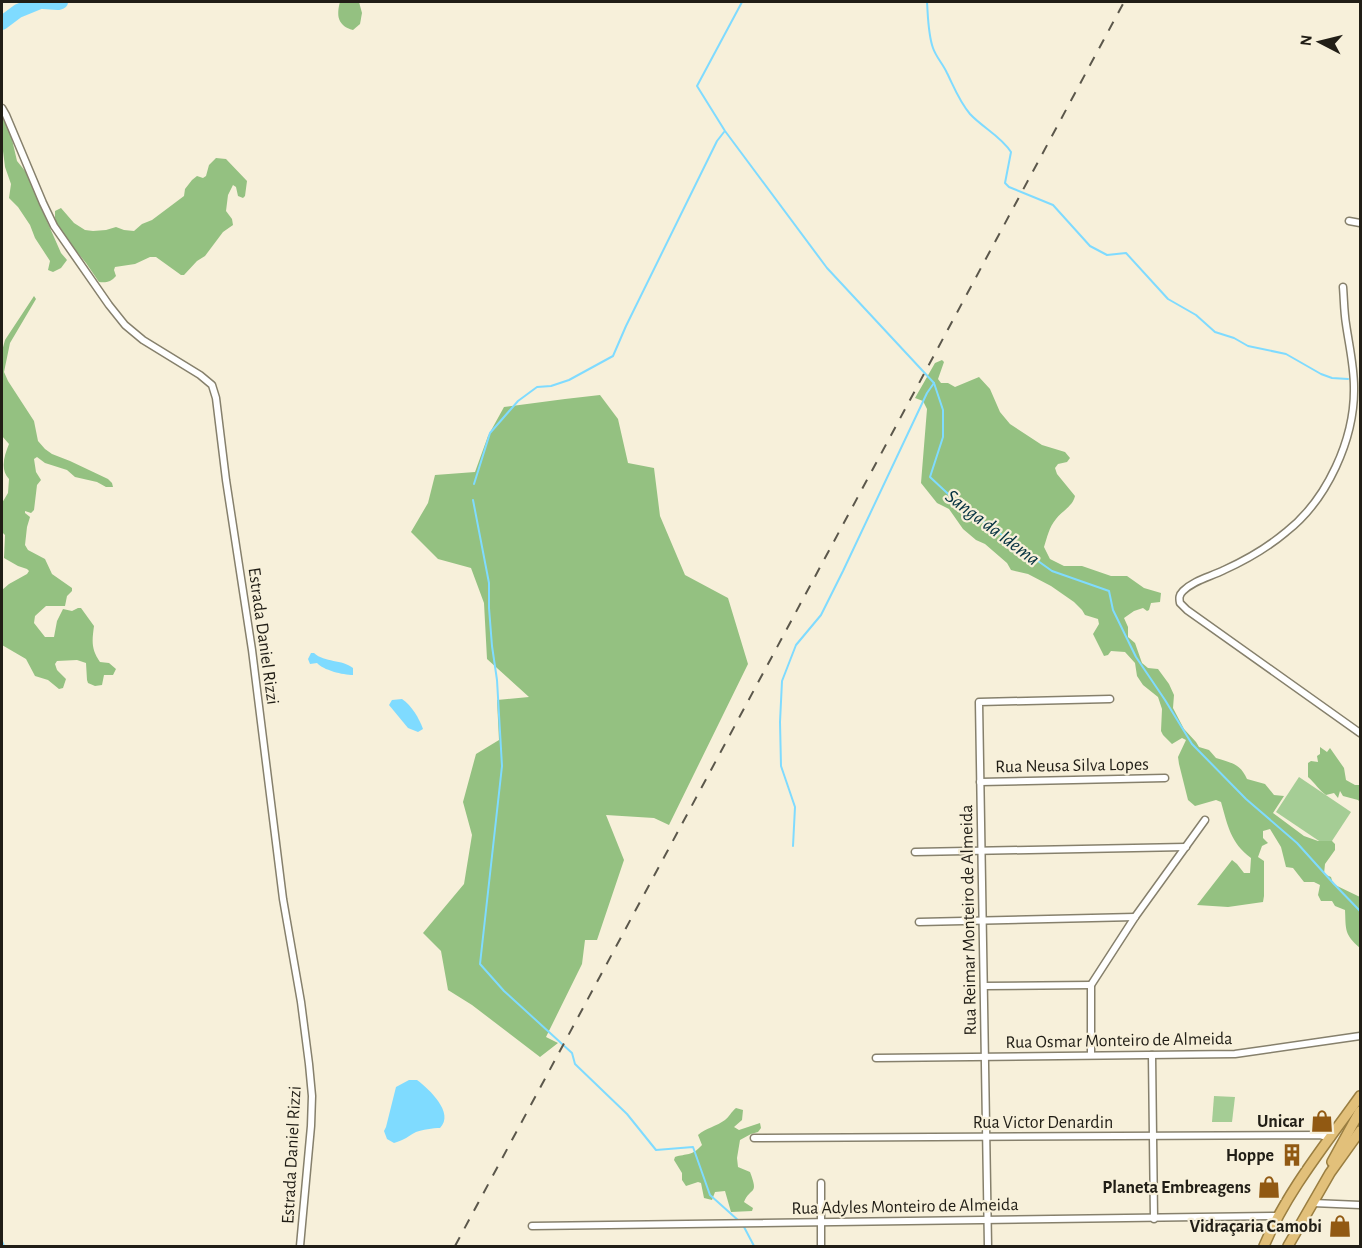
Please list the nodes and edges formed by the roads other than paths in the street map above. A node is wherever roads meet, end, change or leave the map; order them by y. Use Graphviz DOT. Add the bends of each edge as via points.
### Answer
graph roads {
  1 [pos="2,108"];
  2 [pos="1349,221"];
  3 [pos="1360,223"];
  4 [pos="1342,287"];
  5 [pos="1110,699"];
  6 [pos="1360,733"];
  7 [pos="1165,778"];
  8 [pos="980,782"];
  9 [pos="1205,820"];
  10 [pos="1186,847"];
  11 [pos="981,850"];
  12 [pos="915,852"];
  13 [pos="1135,917"];
  14 [pos="983,921"];
  15 [pos="919,922"];
  16 [pos="1091,985"];
  17 [pos="984,986"];
  18 [pos="1360,1036"];
  19 [pos="1091,1055"];
  20 [pos="1152,1055"];
  21 [pos="985,1056"];
  22 [pos="876,1058"];
  23 [pos="1360,1095"];
  24 [pos="1360,1111"];
  25 [pos="1360,1131"];
  26 [pos="1153,1136"];
  27 [pos="986,1137"];
  28 [pos="754,1138"];
  29 [pos="1331,1138"];
  30 [pos="1330,1173"];
  31 [pos="821,1183"];
  32 [pos="1313,1203"];
  33 [pos="1360,1206"];
  34 [pos="1278,1216"];
  35 [pos="1154,1219"];
  36 [pos="987,1220"];
  37 [pos="821,1222"];
  38 [pos="532,1226"];
  39 [pos="300,1246"];
  40 [pos="821,1246"];
  41 [pos="988,1246"];
  42 [pos="1264,1246"];
  43 [pos="1287,1246"];
  1 -- 39 [label="street, Estrada Daniel Rizzi" via="54,226 108,305 143,340 212,385 216,398 309,1064 312,1096"];
  2 -- 3 [label="street"];
  4 -- 6 [label="street" via="1354,390 1350,427 1331,475 1303,518 1267,547 1190,586 1179,598 1187,610"];
  5 -- 8 [label="street, Rua Reimar Monteiro de Almeida" via="979,702"];
  7 -- 8 [label="street, Rua Neusa Silva Lopes"];
  8 -- 11 [label="street, Rua Reimar Monteiro de Almeida"];
  9 -- 10 [label="street"];
  10 -- 11 [label="street"];
  10 -- 13 [label="street"];
  11 -- 12 [label="street"];
  11 -- 14 [label="street, Rua Reimar Monteiro de Almeida"];
  13 -- 14 [label="street"];
  13 -- 16 [label="street"];
  14 -- 15 [label="street"];
  14 -- 17 [label="street, Rua Reimar Monteiro de Almeida"];
  16 -- 17 [label="street"];
  16 -- 19 [label="street"];
  17 -- 21 [label="street, Rua Reimar Monteiro de Almeida"];
  18 -- 20 [label="street, Rua Osmar Monteiro de Almeida" via="1235,1054"];
  19 -- 20 [label="street, Rua Osmar Monteiro de Almeida"];
  19 -- 21 [label="street, Rua Osmar Monteiro de Almeida"];
  20 -- 26 [label="street"];
  21 -- 22 [label="street, Rua Osmar Monteiro de Almeida"];
  21 -- 27 [label="street, Rua Reimar Monteiro de Almeida"];
  23 -- 29 [label="highway"];
  24 -- 30 [label="highway"];
  25 -- 30 [label="highway"];
  26 -- 27 [label="street, Rua Victor Denardin"];
  26 -- 29 [label="street, Rua Victor Denardin"];
  26 -- 35 [label="street"];
  27 -- 28 [label="street, Rua Victor Denardin"];
  27 -- 36 [label="street, Rua Reimar Monteiro de Almeida"];
  29 -- 34 [label="highway"];
  30 -- 32 [label="highway"];
  31 -- 37 [label="street"];
  32 -- 33 [label="street"];
  32 -- 43 [label="highway"];
  34 -- 35 [label="street, Rua Adyles Monteiro de Almeida"];
  34 -- 42 [label="highway"];
  35 -- 36 [label="street, Rua Adyles Monteiro de Almeida"];
  36 -- 37 [label="street, Rua Adyles Monteiro de Almeida"];
  36 -- 41 [label="street, Rua Reimar Monteiro de Almeida"];
  37 -- 38 [label="street, Rua Adyles Monteiro de Almeida"];
  37 -- 40 [label="street"];
}
